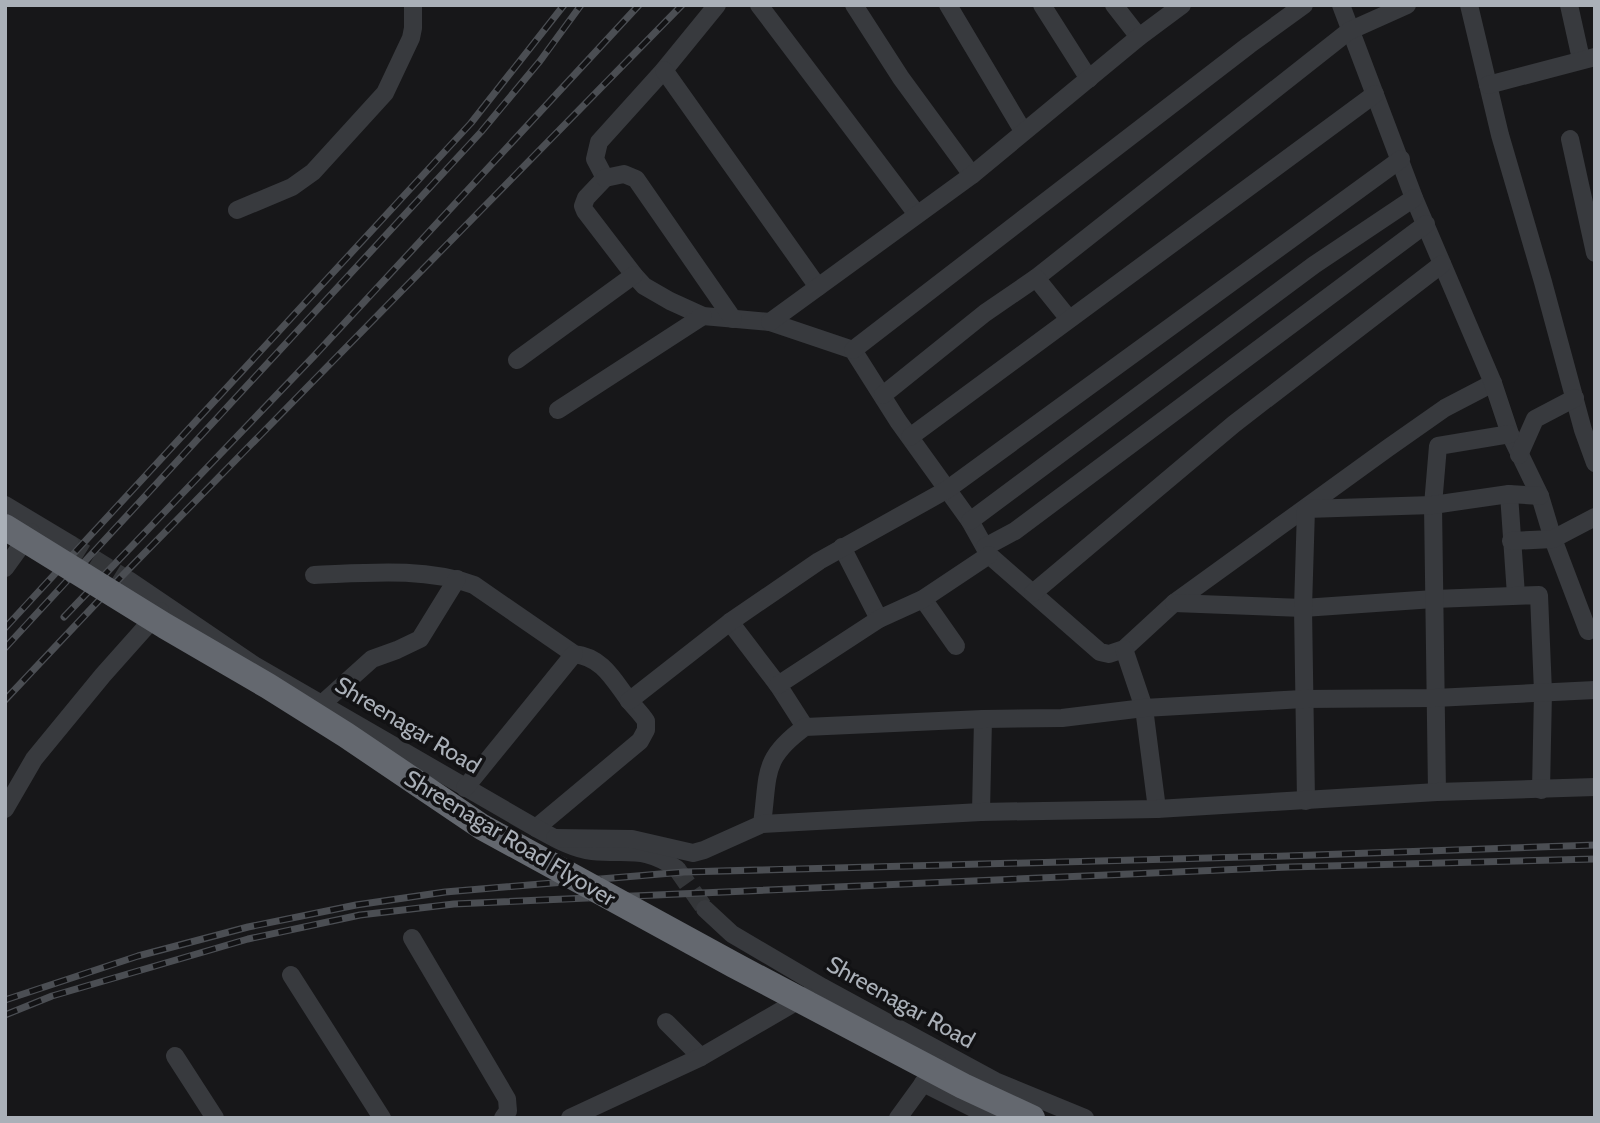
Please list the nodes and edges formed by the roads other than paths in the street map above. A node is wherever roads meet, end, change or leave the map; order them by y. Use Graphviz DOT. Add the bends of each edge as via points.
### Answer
graph roads {
  1 [pos="413,5"];
  2 [pos="717,5"];
  3 [pos="759,5"];
  4 [pos="854,5"];
  5 [pos="948,5"];
  6 [pos="1042,5"];
  7 [pos="1114,5"];
  8 [pos="1182,5"];
  9 [pos="1304,5"];
  10 [pos="1340,5"];
  11 [pos="1408,5"];
  12 [pos="1469,5"];
  13 [pos="1570,5"];
  14 [pos="1349,32"];
  15 [pos="1139,37"];
  16 [pos="1588,58"];
  17 [pos="664,70"];
  18 [pos="1089,79"];
  19 [pos="1488,85"];
  20 [pos="1374,94"];
  21 [pos="1023,131"];
  22 [pos="1570,139"];
  23 [pos="1401,159"];
  24 [pos="972,175"];
  25 [pos="605,178"];
  26 [pos="1414,198"];
  27 [pos="237,210"];
  28 [pos="916,214"];
  29 [pos="1426,224"];
  30 [pos="1595,253"];
  31 [pos="1442,264"];
  32 [pos="634,275"];
  33 [pos="1036,278"];
  34 [pos="818,287"];
  35 [pos="704,316"];
  36 [pos="733,319"];
  37 [pos="1069,319"];
  38 [pos="770,322"];
  39 [pos="853,350"];
  40 [pos="517,360"];
  41 [pos="1493,383"];
  42 [pos="883,395"];
  43 [pos="1575,398"];
  44 [pos="1446,408"];
  45 [pos="558,410"];
  46 [pos="1510,434"];
  47 [pos="910,437"];
  48 [pos="1438,446"];
  49 [pos="1519,455"];
  50 [pos="1595,463"];
  51 [pos="948,489"];
  52 [pos="1509,494"];
  53 [pos="1540,496"];
  54 [pos="1433,505"];
  55 [pos="1306,509"];
  56 [pos="9,514"];
  57 [pos="1595,517"];
  58 [pos="970,521"];
  59 [pos="37,523"];
  60 [pos="1553,539"];
  61 [pos="1511,541"];
  62 [pos="70,544"];
  63 [pos="842,547"];
  64 [pos="11,548"];
  65 [pos="987,551"];
  66 [pos="5,568"];
  67 [pos="314,575"];
  68 [pos="457,579"];
  69 [pos="130,581"];
  70 [pos="1033,593"];
  71 [pos="1516,595"];
  72 [pos="923,599"];
  73 [pos="1434,599"];
  74 [pos="1174,603"];
  75 [pos="166,605"];
  76 [pos="1303,608"];
  77 [pos="879,619"];
  78 [pos="730,622"];
  79 [pos="1588,631"];
  80 [pos="956,646"];
  81 [pos="1124,649"];
  82 [pos="574,654"];
  83 [pos="778,685"];
  84 [pos="1595,690"];
  85 [pos="1543,692"];
  86 [pos="1435,698"];
  87 [pos="1303,699"];
  88 [pos="629,701"];
  89 [pos="323,703"];
  90 [pos="1144,708"];
  91 [pos="983,719"];
  92 [pos="805,727"];
  93 [pos="1595,787"];
  94 [pos="465,788"];
  95 [pos="1541,790"];
  96 [pos="1437,792"];
  97 [pos="1306,801"];
  98 [pos="1157,808"];
  99 [pos="5,809"];
  100 [pos="981,812"];
  101 [pos="762,824"];
  102 [pos="536,828"];
  103 [pos="555,838"];
  104 [pos="677,869"];
  105 [pos="705,909"];
  106 [pos="412,938"];
  107 [pos="291,975"];
  108 [pos="822,987"];
  109 [pos="666,1022"];
  110 [pos="944,1054"];
  111 [pos="175,1056"];
  112 [pos="701,1057"];
  113 [pos="923,1083"];
  114 [pos="215,1118"];
  115 [pos="382,1118"];
  116 [pos="503,1118"];
  117 [pos="570,1118"];
  118 [pos="898,1118"];
  119 [pos="993,1118"];
  120 [pos="1032,1118"];
  121 [pos="1085,1118"];
  1 -- 27 [label="street" via="411,38 384,93 313,172 292,187"];
  2 -- 17 [label="street"];
  3 -- 28 [label="street"];
  4 -- 24 [label="street"];
  5 -- 21 [label="street"];
  6 -- 18 [label="street"];
  7 -- 15 [label="street"];
  8 -- 15 [label="street"];
  9 -- 39 [label="street"];
  10 -- 14 [label="street"];
  11 -- 14 [label="street"];
  12 -- 19 [label="street"];
  13 -- 16 [label="street"];
  14 -- 20 [label="street"];
  14 -- 33 [label="street"];
  15 -- 18 [label="street"];
  16 -- 19 [label="street"];
  17 -- 25 [label="street" via="599,142 595,159"];
  17 -- 34 [label="street"];
  18 -- 21 [label="street"];
  19 -- 43 [label="street"];
  20 -- 23 [label="street"];
  20 -- 37 [label="street"];
  21 -- 24 [label="street"];
  22 -- 30 [label="street"];
  23 -- 26 [label="street"];
  23 -- 51 [label="street"];
  24 -- 28 [label="street"];
  25 -- 32 [label="street" via="583,206"];
  25 -- 36 [label="street" via="624,174 636,179"];
  26 -- 29 [label="street"];
  26 -- 58 [label="street" via="1314,265"];
  28 -- 34 [label="street"];
  29 -- 31 [label="street"];
  29 -- 65 [label="street"];
  31 -- 41 [label="street"];
  31 -- 70 [label="street" via="1234,424"];
  32 -- 35 [label="street" via="644,286"];
  32 -- 40 [label="street"];
  33 -- 37 [label="street"];
  33 -- 42 [label="street"];
  34 -- 38 [label="street"];
  35 -- 36 [label="street"];
  35 -- 45 [label="street"];
  36 -- 38 [label="street"];
  37 -- 47 [label="street"];
  38 -- 39 [label="street"];
  39 -- 42 [label="street"];
  41 -- 44 [label="street"];
  41 -- 46 [label="street"];
  42 -- 47 [label="street"];
  43 -- 49 [label="street" via="1535,419"];
  43 -- 50 [label="street"];
  44 -- 48 [label="street"];
  44 -- 55 [label="street"];
  46 -- 48 [label="street"];
  46 -- 49 [label="street"];
  47 -- 51 [label="street"];
  48 -- 54 [label="street"];
  49 -- 53 [label="street"];
  51 -- 58 [label="street"];
  51 -- 63 [label="street"];
  52 -- 53 [label="street"];
  52 -- 54 [label="street"];
  52 -- 61 [label="street"];
  53 -- 60 [label="street"];
  54 -- 55 [label="street"];
  54 -- 73 [label="street"];
  55 -- 74 [label="street"];
  55 -- 76 [label="street"];
  56 -- 59 [label="street"];
  56 -- 120 [label="highway, Shreenagar Road Flyover, bridge" via="165,626 346,735 482,827 734,965"];
  57 -- 60 [label="street"];
  58 -- 65 [label="street"];
  59 -- 62 [label="street"];
  59 -- 64 [label="street"];
  60 -- 61 [label="street"];
  60 -- 79 [label="street"];
  61 -- 71 [label="street"];
  63 -- 77 [label="street"];
  63 -- 78 [label="street"];
  64 -- 66 [label="street"];
  65 -- 70 [label="street"];
  65 -- 72 [label="street"];
  67 -- 68 [label="street" via="391,572"];
  68 -- 82 [label="street" via="474,585"];
  68 -- 89 [label="street" via="420,639 372,659"];
  69 -- 75 [label="street, Shreenagar Road"];
  70 -- 81 [label="street" via="1092,647 1109,654"];
  71 -- 73 [label="street"];
  71 -- 85 [label="street" via="1539,595"];
  72 -- 77 [label="street"];
  72 -- 80 [label="street"];
  73 -- 76 [label="street"];
  73 -- 86 [label="street"];
  74 -- 76 [label="street"];
  74 -- 81 [label="street"];
  75 -- 89 [label="street, Shreenagar Road" via="254,665"];
  75 -- 99 [label="street" via="34,759"];
  76 -- 87 [label="street"];
  77 -- 83 [label="street"];
  78 -- 83 [label="street"];
  78 -- 88 [label="street"];
  81 -- 90 [label="street"];
  82 -- 88 [label="street" via="585,655 603,667"];
  82 -- 94 [label="street"];
  83 -- 92 [label="street"];
  84 -- 85 [label="street"];
  85 -- 86 [label="street"];
  85 -- 95 [label="street"];
  86 -- 87 [label="street"];
  86 -- 96 [label="street"];
  87 -- 90 [label="street"];
  87 -- 97 [label="street"];
  88 -- 102 [label="street" via="646,721 640,741"];
  89 -- 94 [label="street, Shreenagar Road"];
  90 -- 91 [label="street" via="1062,718"];
  90 -- 98 [label="street"];
  91 -- 92 [label="street"];
  91 -- 100 [label="street"];
  92 -- 101 [label="street" via="784,742 770,761"];
  93 -- 95 [label="street"];
  94 -- 102 [label="street, Shreenagar Road"];
  95 -- 96 [label="street"];
  96 -- 97 [label="street"];
  97 -- 98 [label="street"];
  98 -- 100 [label="street"];
  100 -- 101 [label="street"];
  101 -- 103 [label="street" via="692,853 632,839"];
  102 -- 103 [label="street, Shreenagar Road"];
  103 -- 104 [label="street, Shreenagar Road" via="590,851 658,856"];
  105 -- 108 [label="street, Shreenagar Road" via="732,934"];
  106 -- 116 [label="street" via="507,1099"];
  107 -- 115 [label="street"];
  108 -- 110 [label="street, Shreenagar Road"];
  108 -- 112 [label="street"];
  109 -- 112 [label="street"];
  110 -- 113 [label="street"];
  110 -- 121 [label="street, Shreenagar Road" via="995,1081"];
  111 -- 114 [label="street"];
  112 -- 117 [label="street"];
  113 -- 118 [label="street"];
  113 -- 119 [label="street"];
}
